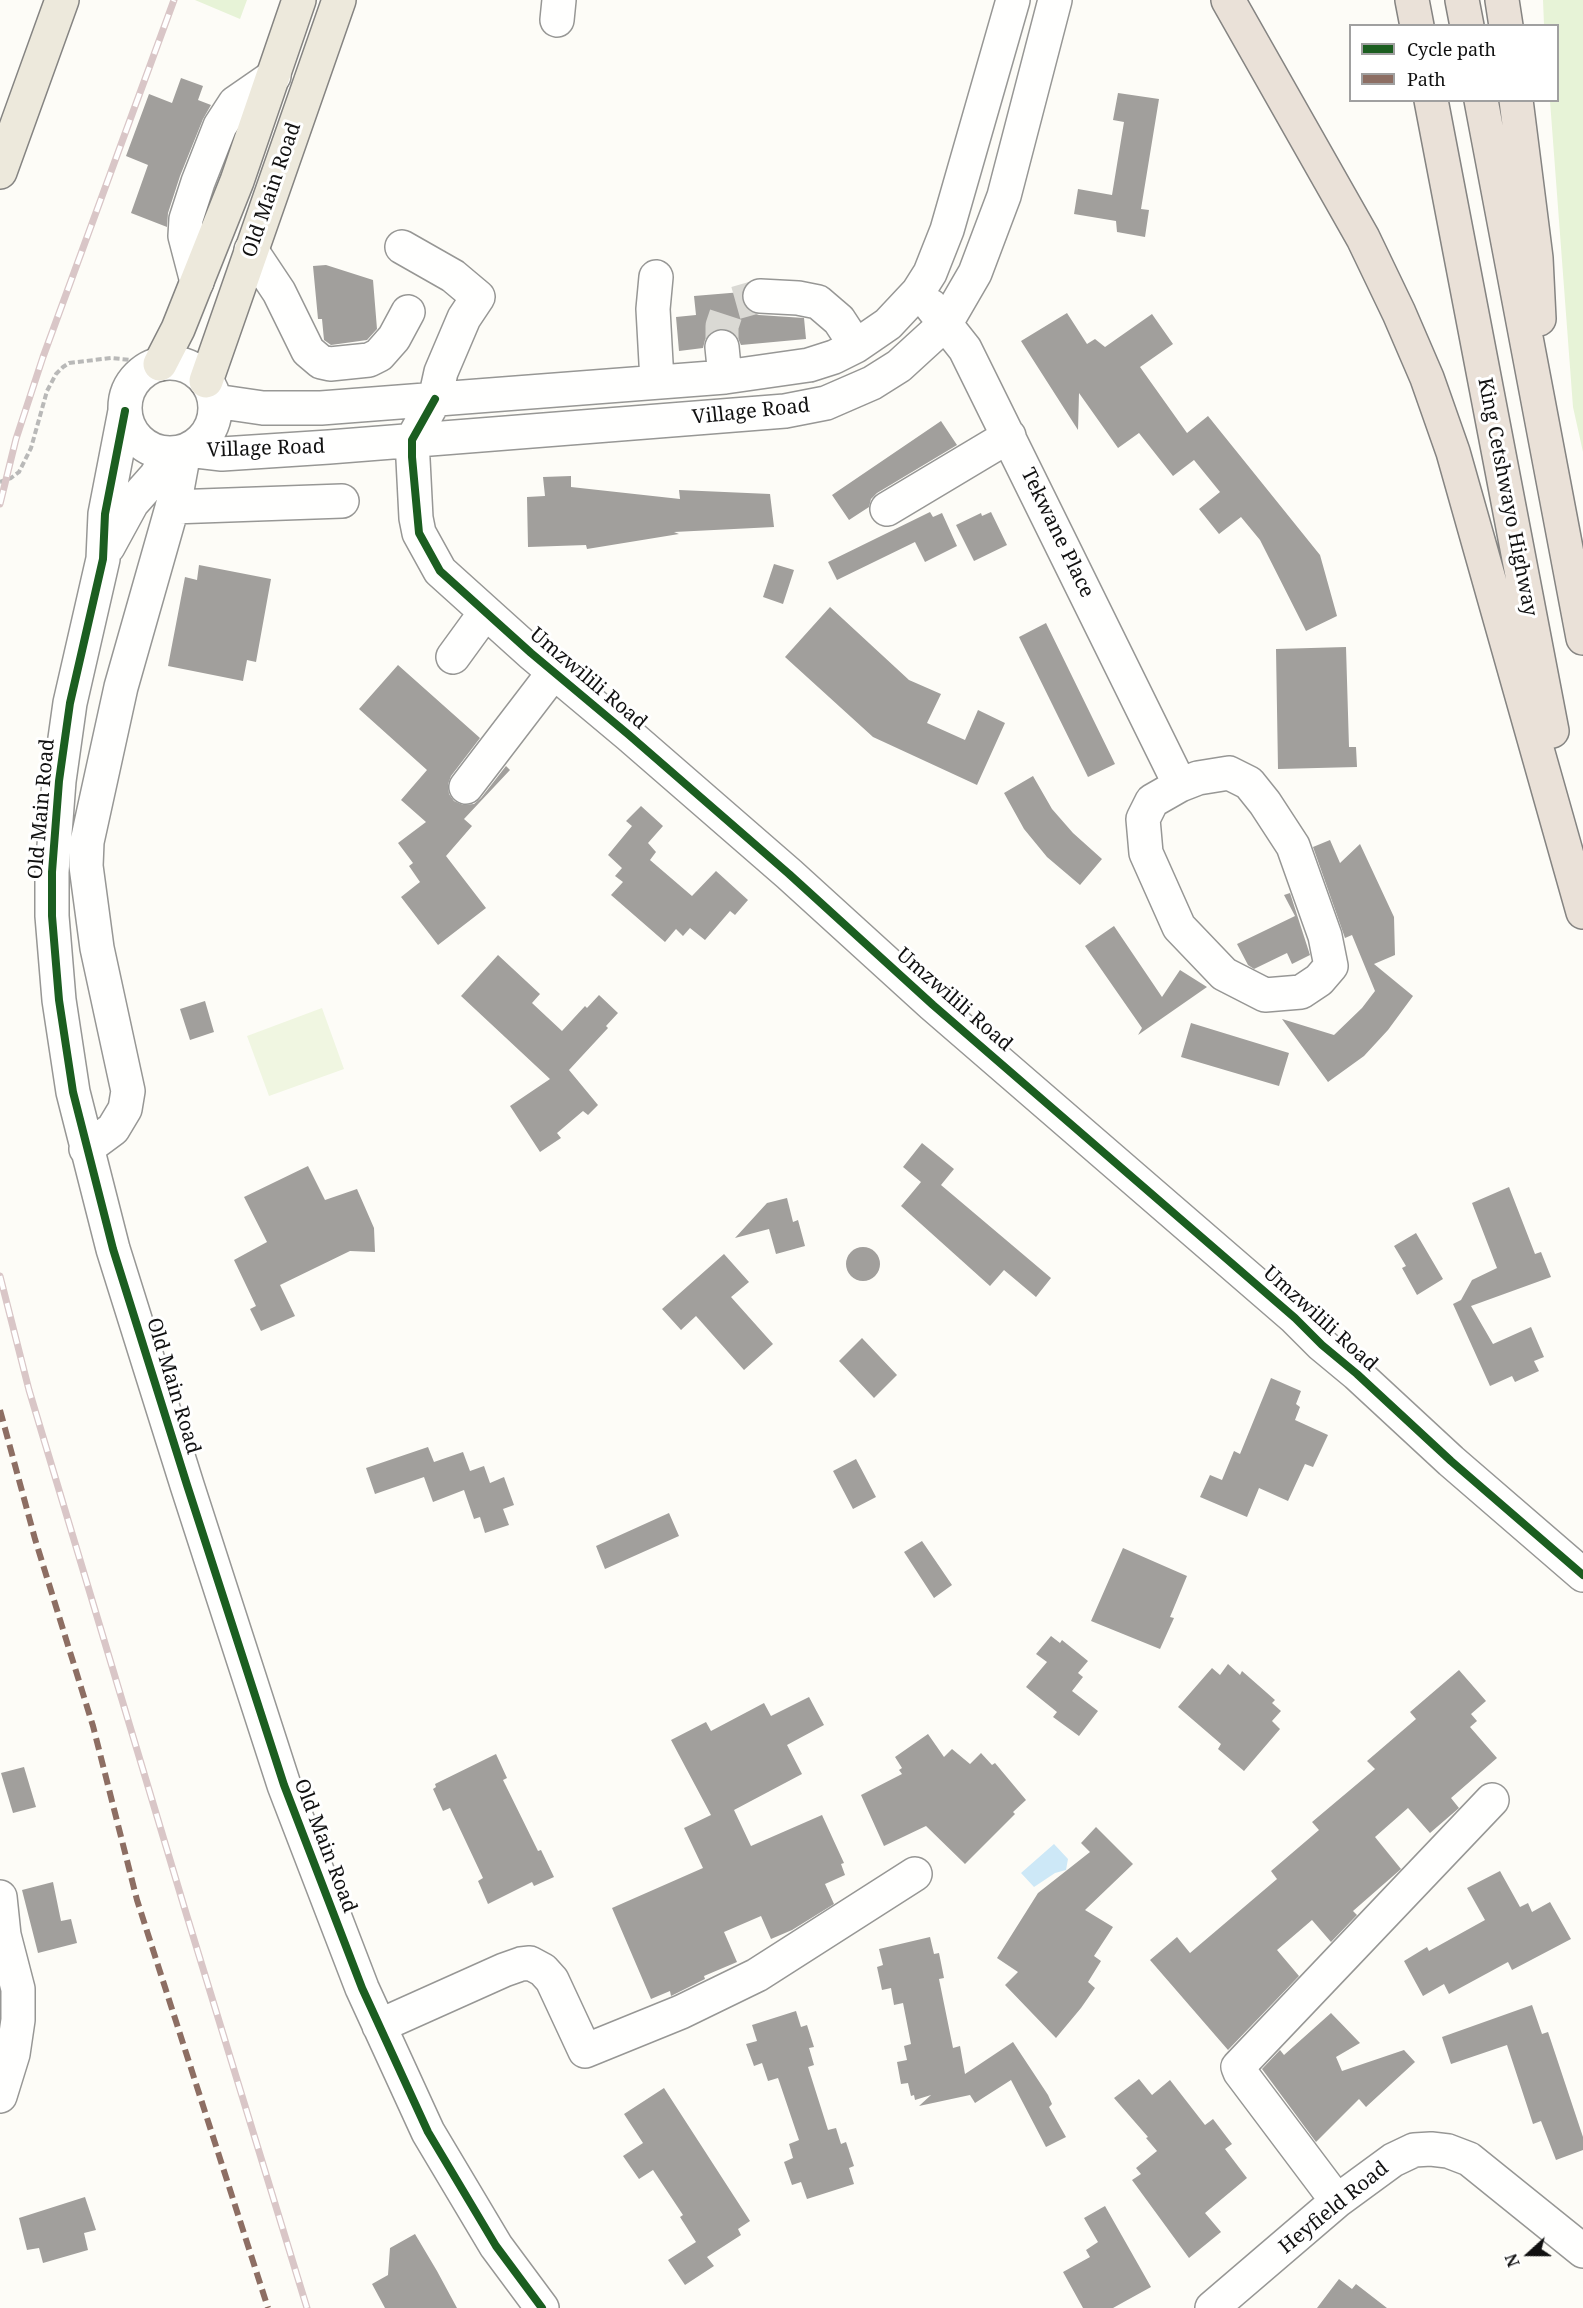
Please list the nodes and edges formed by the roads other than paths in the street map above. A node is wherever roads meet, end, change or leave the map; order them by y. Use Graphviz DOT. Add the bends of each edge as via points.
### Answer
graph roads {
  1 [pos="62,0"];
  2 [pos="299,0"];
  3 [pos="339,0"];
  4 [pos="1013,0"];
  5 [pos="1055,0"];
  6 [pos="1228,0"];
  7 [pos="1412,0"];
  8 [pos="1462,0"];
  9 [pos="1502,0"];
  10 [pos="1416,24"];
  11 [pos="1467,24"];
  12 [pos="1506,24"];
  13 [pos="1431,102"];
  14 [pos="1481,102"];
  15 [pos="1516,102"];
  16 [pos="0,172"];
  17 [pos="402,247"];
  18 [pos="251,250"];
  19 [pos="656,277"];
  20 [pos="918,292"];
  21 [pos="760,297"];
  22 [pos="408,312"];
  23 [pos="946,323"];
  24 [pos="856,346"];
  25 [pos="154,366"];
  26 [pos="657,381"];
  27 [pos="210,391"];
  28 [pos="435,399"];
  29 [pos="125,411"];
  30 [pos="1008,435"];
  31 [pos="1545,438"];
  32 [pos="412,441"];
  33 [pos="180,452"];
  34 [pos="342,501"];
  35 [pos="172,507"];
  36 [pos="887,509"];
  37 [pos="103,559"];
  38 [pos="485,613"];
  39 [pos="1583,638"];
  40 [pos="453,657"];
  41 [pos="554,672"];
  42 [pos="1180,785"];
  43 [pos="466,787"];
  44 [pos="1583,895"];
  45 [pos="1583,912"];
  46 [pos="86,1149"];
  47 [pos="1583,1575"];
  48 [pos="1492,1800"];
  49 [pos="915,1874"];
  50 [pos="0,1897"];
  51 [pos="379,2026"];
  52 [pos="0,2096"];
  53 [pos="1337,2201"];
  54 [pos="1583,2251"];
  55 [pos="542,2308"];
  56 [pos="1212,2308"];
  1 -- 16 [label="main road"];
  2 -- 25 [label="main road, Old Main Road" via="237,181 197,282 170,348"];
  3 -- 18 [label="main road, Old Main Road"];
  4 -- 20 [label="street, Village Road" via="947,230"];
  5 -- 23 [label="street, Village Road" via="1004,196 975,273"];
  6 -- 45 [label="highway" via="1363,237 1427,378 1453,452"];
  7 -- 10 [label="highway"];
  8 -- 11 [label="highway"];
  9 -- 12 [label="highway"];
  13 -- 44 [label="highway, King Cetshwayo Highway"];
  14 -- 31 [label="highway"];
  15 -- 31 [label="highway" via="1536,258"];
  17 -- 28 [label="street" via="453,276 478,297 464,318 441,372"];
  18 -- 22 [label="street" via="279,292 308,351 321,362 369,360 379,355 394,339"];
  18 -- 27 [label="main road, Old Main Road"];
  19 -- 26 [label="street" via="653,309"];
  20 -- 23 [label="street, Tekwane Place"];
  20 -- 24 [label="street, Village Road" via="888,324"];
  21 -- 24 [label="street" via="818,302 839,320"];
  23 -- 30 [label="street, Tekwane Place" via="965,349"];
  23 -- 32 [label="street, Village Road" via="898,366 872,383 826,403 766,413"];
  24 -- 26 [label="street, Village Road" via="808,365 723,362"];
  25 -- 27 [label="street" via="185,366 197,372"];
  25 -- 29 [label="street" via="130,386"];
  26 -- 28 [label="street, Village Road"];
  27 -- 28 [label="street, Village Road" via="263,408"];
  27 -- 33 [label="street" via="212,425 206,435"];
  28 -- 32 [label="street"];
  29 -- 33 [label="street" via="127,424 143,445"];
  29 -- 37 [label="street, Old Main Road" via="105,514"];
  30 -- 36 [label="street"];
  30 -- 42 [label="street, Tekwane Place"];
  31 -- 39 [label="highway"];
  32 -- 33 [label="street, Village Road" via="222,454"];
  32 -- 38 [label="street, Umzwilili Road" via="419,533 440,571"];
  33 -- 35 [label="street" via="182,470"];
  33 -- 37 [label="street, Old Main Road" via="132,503"];
  34 -- 35 [label="street"];
  35 -- 46 [label="street" via="121,687 87,842 86,866 97,948 128,1091 125,1109 113,1129"];
  37 -- 46 [label="street, Old Main Road" via="64,733 52,872 59,1000"];
  38 -- 40 [label="street"];
  38 -- 41 [label="street, Umzwilili Road"];
  41 -- 43 [label="street"];
  41 -- 47 [label="street, Umzwilili Road" via="1295,1318"];
  42 -- 42 [label="street" via="1152,801 1143,819 1146,853 1179,927 1224,974 1265,995 1301,992 1331,966 1325,936 1293,846 1248,783 1229,773"];
  46 -- 51 [label="street, Old Main Road" via="113,1249 284,1785"];
  48 -- 53 [label="street" via="1238,2067"];
  49 -- 51 [label="street" via="757,1975 681,2013 585,2051 552,1980 530,1964 504,1970"];
  50 -- 52 [label="street" via="4,1935 18,1989 18,2020"];
  51 -- 55 [label="street, Old Main Road" via="428,2132 496,2246"];
  53 -- 54 [label="street, Heyfield Road" via="1406,2154 1431,2149 1448,2151 1479,2165"];
  53 -- 56 [label="street, Heyfield Road"];
}
